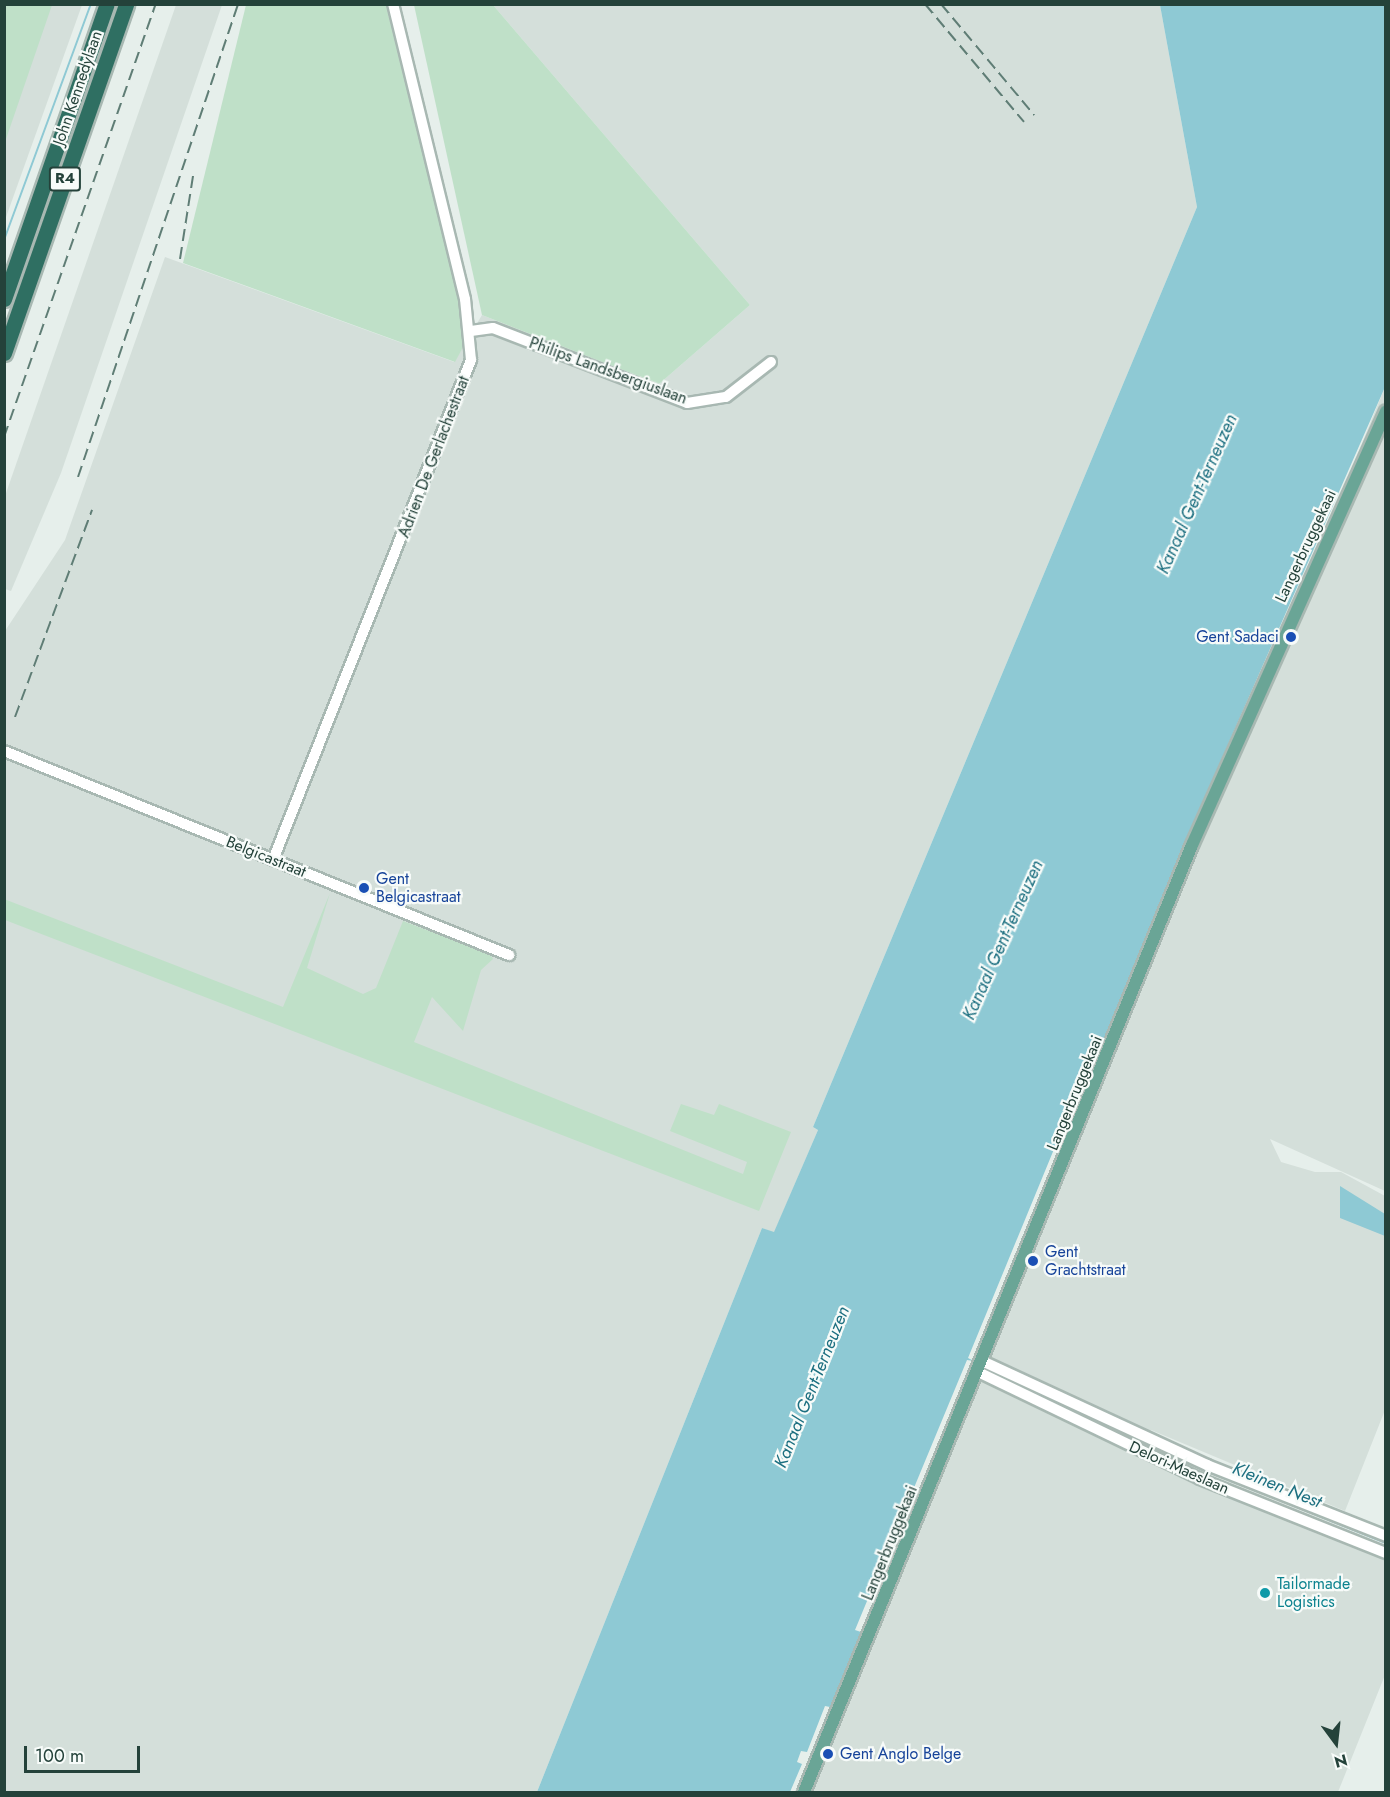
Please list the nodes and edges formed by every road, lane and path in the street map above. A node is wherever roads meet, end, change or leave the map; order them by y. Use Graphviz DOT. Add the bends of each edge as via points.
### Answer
graph roads {
  1 [pos="100,4"];
  2 [pos="107,4"];
  3 [pos="126,4"];
  4 [pos="393,4"];
  5 [pos="6,270"];
  6 [pos="4,299"];
  7 [pos="471,331"];
  8 [pos="6,348"];
  9 [pos="4,358"];
  10 [pos="771,362"];
  11 [pos="1386,411"];
  12 [pos="4,753"];
  13 [pos="273,860"];
  14 [pos="509,955"];
  15 [pos="980,1367"];
  16 [pos="1386,1536"];
  17 [pos="1386,1552"];
  18 [pos="804,1792"];
  1 -- 5 [label="highway, John Kennedylaan / R4"];
  2 -- 6 [label="highway, John Kennedylaan / R4"];
  3 -- 8 [label="highway, John Kennedylaan / R4"];
  4 -- 7 [label="street, Adrien De Gerlachestraat"];
  7 -- 10 [label="street, Philips Landsbergiuslaan" via="494,328 687,403 726,397"];
  7 -- 13 [label="street, Adrien De Gerlachestraat" via="471,360 459,397"];
  8 -- 9 [label="highway, R4"];
  11 -- 15 [label="main road, Langerbruggekaai" via="1192,845"];
  12 -- 13 [label="street, Belgicastraat"];
  13 -- 14 [label="street, Belgicastraat"];
  15 -- 16 [label="street, Delori-Maeslaan" via="1207,1465"];
  15 -- 17 [label="street, Delori-Maeslaan" via="1200,1479"];
  15 -- 18 [label="main road, Langerbruggekaai"];
}
